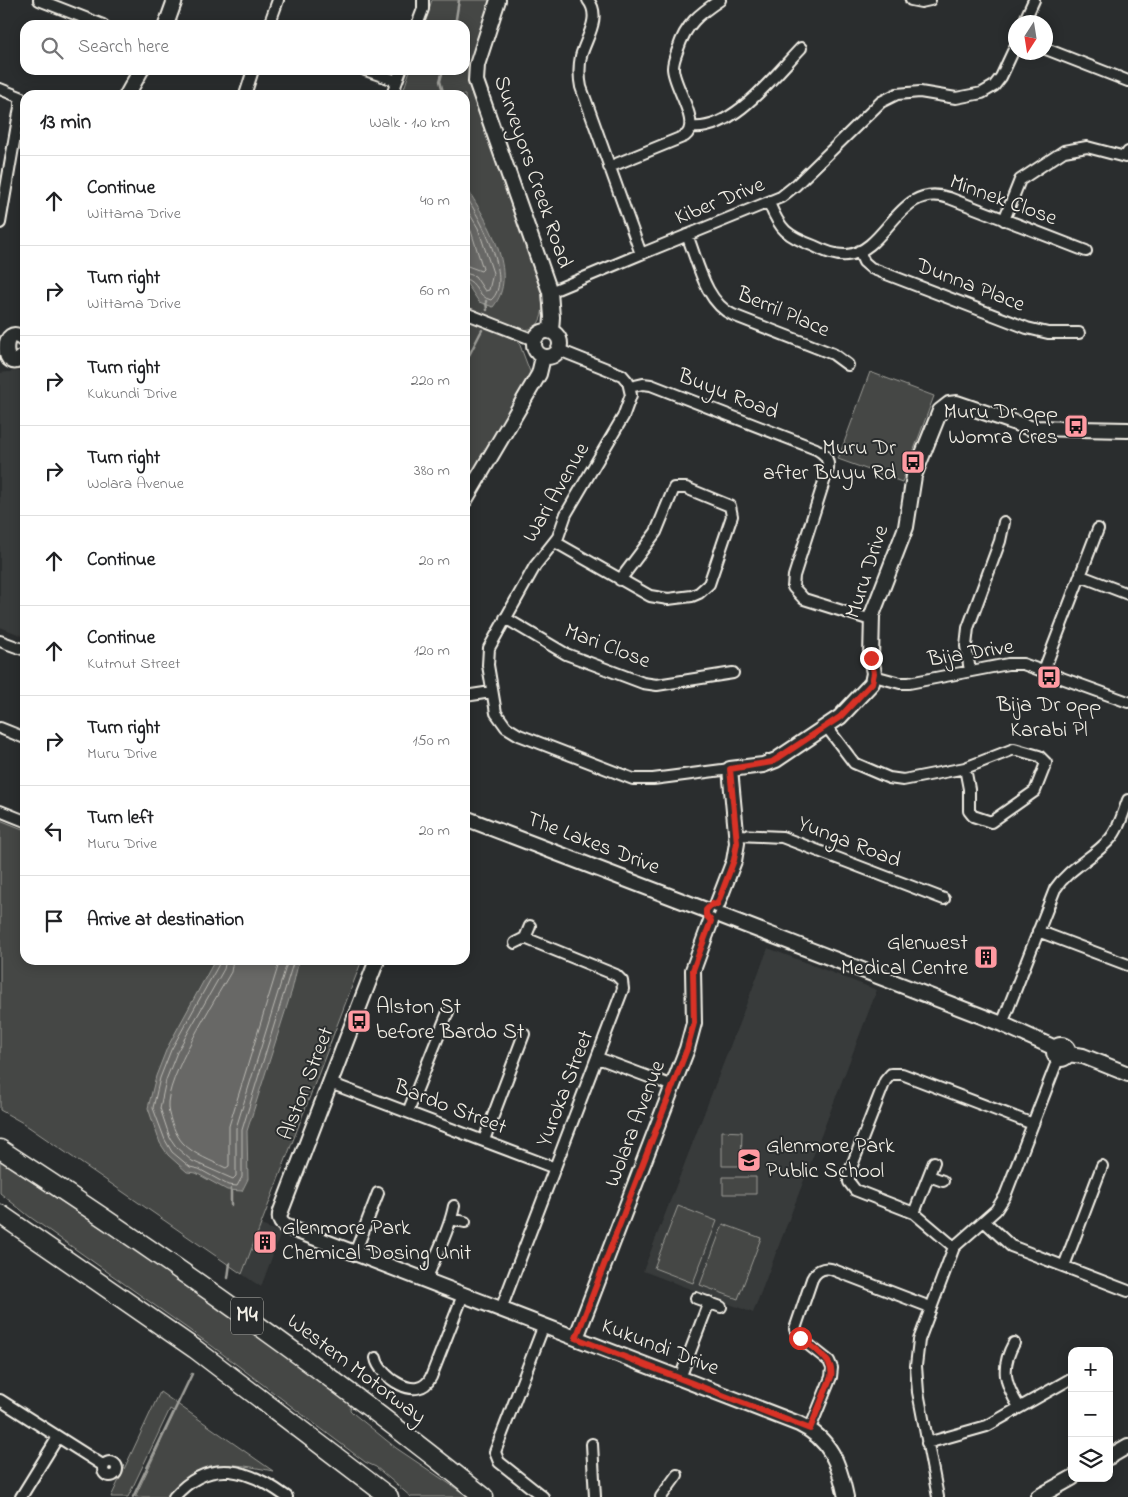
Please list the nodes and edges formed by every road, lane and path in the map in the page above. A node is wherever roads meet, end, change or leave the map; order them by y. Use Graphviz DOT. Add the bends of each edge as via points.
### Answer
graph roads {
  1 [pos="39,0"];
  2 [pos="71,0"];
  3 [pos="175,0"];
  4 [pos="278,0"];
  5 [pos="423,0"];
  6 [pos="498,0"];
  7 [pos="720,0"];
  8 [pos="911,0"];
  9 [pos="930,0"];
  10 [pos="1034,0"];
  11 [pos="591,1"];
  12 [pos="67,11"];
  13 [pos="1027,15"];
  14 [pos="91,20"];
  15 [pos="168,20"];
  16 [pos="271,20"];
  17 [pos="419,20"];
  18 [pos="801,48"];
  19 [pos="1053,52"];
  20 [pos="1009,60"];
  21 [pos="138,75"];
  22 [pos="251,75"];
  23 [pos="380,75"];
  24 [pos="399,75"];
  25 [pos="397,81"];
  26 [pos="1128,81"];
  27 [pos="0,89"];
  28 [pos="130,90"];
  29 [pos="247,90"];
  30 [pos="394,90"];
  31 [pos="691,127"];
  32 [pos="1128,152"];
  33 [pos="608,167"];
  34 [pos="769,203"];
  35 [pos="1004,220"];
  36 [pos="0,223"];
  37 [pos="687,235"];
  38 [pos="1086,251"];
  39 [pos="859,252"];
  40 [pos="641,254"];
  41 [pos="550,292"];
  42 [pos="470,315"];
  43 [pos="550,331"];
  44 [pos="1079,333"];
  45 [pos="20,338"];
  46 [pos="534,340"];
  47 [pos="3,349"];
  48 [pos="559,350"];
  49 [pos="20,357"];
  50 [pos="543,357"];
  51 [pos="848,365"];
  52 [pos="630,387"];
  53 [pos="1128,430"];
  54 [pos="470,491"];
  55 [pos="1004,522"];
  56 [pos="1098,529"];
  57 [pos="555,542"];
  58 [pos="1080,576"];
  59 [pos="620,580"];
  60 [pos="1128,594"];
  61 [pos="505,618"];
  62 [pos="871,620"];
  63 [pos="0,641"];
  64 [pos="20,648"];
  65 [pos="1044,670"];
  66 [pos="970,671"];
  67 [pos="733,673"];
  68 [pos="874,676"];
  69 [pos="491,692"];
  70 [pos="470,695"];
  71 [pos="1128,702"];
  72 [pos="826,726"];
  73 [pos="0,728"];
  74 [pos="20,736"];
  75 [pos="965,768"];
  76 [pos="730,769"];
  77 [pos="1128,800"];
  78 [pos="0,811"];
  79 [pos="20,819"];
  80 [pos="470,820"];
  81 [pos="738,835"];
  82 [pos="944,899"];
  83 [pos="714,913"];
  84 [pos="530,926"];
  85 [pos="1038,930"];
  86 [pos="525,938"];
  87 [pos="515,944"];
  88 [pos="1128,964"];
  89 [pos="375,965"];
  90 [pos="448,1012"];
  91 [pos="1002,1024"];
  92 [pos="524,1034"];
  93 [pos="1061,1053"];
  94 [pos="598,1058"];
  95 [pos="1128,1074"];
  96 [pos="330,1083"];
  97 [pos="673,1086"];
  98 [pos="408,1112"];
  99 [pos="1033,1124"];
  100 [pos="484,1140"];
  101 [pos="0,1149"];
  102 [pos="934,1162"];
  103 [pos="1102,1166"];
  104 [pos="555,1168"];
  105 [pos="929,1176"];
  106 [pos="943,1181"];
  107 [pos="378,1193"];
  108 [pos="454,1206"];
  109 [pos="914,1213"];
  110 [pos="0,1214"];
  111 [pos="452,1219"];
  112 [pos="984,1221"];
  113 [pos="465,1222"];
  114 [pos="282,1223"];
  115 [pos="954,1248"];
  116 [pos="355,1253"];
  117 [pos="1064,1266"];
  118 [pos="426,1280"];
  119 [pos="1128,1291"];
  120 [pos="463,1294"];
  121 [pos="696,1298"];
  122 [pos="709,1302"];
  123 [pos="721,1307"];
  124 [pos="930,1307"];
  125 [pos="501,1309"];
  126 [pos="544,1325"];
  127 [pos="576,1338"];
  128 [pos="1014,1343"];
  129 [pos="376,1358"];
  130 [pos="680,1378"];
  131 [pos="1068,1380"];
  132 [pos="0,1400"];
  133 [pos="1019,1408"];
  134 [pos="810,1429"];
  135 [pos="58,1437"];
  136 [pos="927,1443"];
  137 [pos="592,1444"];
  138 [pos="1128,1446"];
  139 [pos="1113,1455"];
  140 [pos="104,1466"];
  141 [pos="677,1475"];
  142 [pos="1068,1480"];
  143 [pos="22,1497"];
  144 [pos="174,1497"];
  145 [pos="287,1497"];
  146 [pos="389,1497"];
  147 [pos="484,1497"];
  148 [pos="543,1497"];
  149 [pos="595,1497"];
  150 [pos="662,1497"];
  151 [pos="846,1497"];
  152 [pos="938,1497"];
  153 [pos="1038,1497"];
  1 -- 12 [label="street"];
  2 -- 12 [label="street"];
  3 -- 15 [label="street"];
  4 -- 16 [label="street"];
  5 -- 17 [label="street"];
  6 -- 41 [label="street, Surveyors Creek Road" via="477,64 476,81"];
  7 -- 31 [label="street" via="688,25 673,66"];
  8 -- 9 [label="street"];
  10 -- 13 [label="street"];
  11 -- 33 [label="street" via="594,17 581,56 579,78"];
  12 -- 14 [label="street"];
  18 -- 31 [label="street" via="734,115 707,127"];
  19 -- 26 [label="street"];
  20 -- 34 [label="street, Kiber Drive" via="1001,78 982,94 956,98 920,92 897,94 881,102 796,185"];
  21 -- 28 [label="street"];
  22 -- 29 [label="street"];
  23 -- 25 [label="street"];
  24 -- 25 [label="street"];
  25 -- 30 [label="street"];
  27 -- 36 [label="street" via="20,97 20,107"];
  31 -- 33 [label="street" via="684,136"];
  32 -- 35 [label="street" via="1125,156 1082,146 1064,151 1020,180"];
  33 -- 40 [label="street"];
  34 -- 37 [label="street, Kiber Drive"];
  34 -- 39 [label="street" via="780,226 794,238 835,254"];
  35 -- 38 [label="street, Minnek Close"];
  35 -- 39 [label="street, Minnek Close" via="943,196 926,196 909,204"];
  37 -- 40 [label="street, Kiber Drive"];
  37 -- 51 [label="street, Berril Place" via="712,295 721,308 833,354"];
  39 -- 44 [label="street, Dunna Place" via="871,268 1028,328 1048,333"];
  40 -- 41 [label="street, Kiber Drive"];
  41 -- 43 [label="street, Surveyors Creek Road"];
  42 -- 46 [label="street"];
  43 -- 46 [label="street" via="542,332"];
  43 -- 48 [label="street" via="559,339"];
  45 -- 47 [label="street" via="10,338"];
  46 -- 50 [label="street" via="536,352"];
  47 -- 49 [label="street" via="14,360"];
  48 -- 50 [label="street" via="552,356"];
  48 -- 52 [label="street" via="618,373"];
  50 -- 54 [label="street" via="539,374"];
  52 -- 57 [label="street, Wari Avenue" via="630,400 623,417 566,514"];
  52 -- 62 [label="street, Buyu Road" via="651,386 822,453 827,459 828,469 793,587 804,599"];
  53 -- 62 [label="street, Muru Drive" via="1034,428 961,404 949,404 943,408 915,471 907,522"];
  55 -- 66 [label="street" via="968,628 966,646"];
  56 -- 58 [label="street"];
  57 -- 59 [label="street"];
  57 -- 61 [label="street, Wari Avenue" via="535,566"];
  58 -- 60 [label="street"];
  58 -- 65 [label="street"];
  59 -- 59 [label="street" via="655,598 699,593 711,580 732,516 730,506 686,488 674,488 653,537"];
  61 -- 67 [label="street, Mari Close" via="566,654 643,683 657,685"];
  61 -- 69 [label="street, Wari Avenue" via="488,651"];
  62 -- 68 [label="street, Muru Drive"];
  63 -- 64 [label="street"];
  65 -- 66 [label="street, Bija Drive" via="1018,663"];
  65 -- 71 [label="street, Bija Drive"];
  66 -- 68 [label="street, Bija Drive" via="905,683"];
  68 -- 72 [label="street" via="871,685 850,708"];
  69 -- 70 [label="street"];
  69 -- 76 [label="street" via="498,717 514,733 628,778 653,779"];
  72 -- 75 [label="street" via="854,763 889,778 903,780"];
  72 -- 76 [label="street" via="772,762"];
  73 -- 74 [label="street"];
  75 -- 75 [label="street" via="1014,749 1039,756 1046,763 1035,790 991,822 974,816 968,810 969,788"];
  76 -- 81 [label="street, Wolara Avenue"];
  77 -- 85 [label="street" via="1109,840 1054,889"];
  78 -- 79 [label="street"];
  80 -- 83 [label="street, The Lakes Drive"];
  81 -- 82 [label="street, Yunga Road" via="782,837"];
  81 -- 83 [label="street, Wolara Avenue" via="734,860"];
  83 -- 91 [label="street, The Lakes Drive"];
  83 -- 97 [label="street, Wolara Avenue" via="693,970 694,1029"];
  84 -- 86 [label="street"];
  85 -- 88 [label="street"];
  85 -- 91 [label="street"];
  86 -- 87 [label="street"];
  86 -- 94 [label="street, Yuroka Street" via="622,981 623,992"];
  89 -- 96 [label="street, Alston Street"];
  90 -- 98 [label="street"];
  91 -- 93 [label="street, The Lakes Drive"];
  92 -- 100 [label="street"];
  93 -- 95 [label="street, The Lakes Drive" via="1083,1056"];
  93 -- 99 [label="street"];
  94 -- 97 [label="street"];
  94 -- 104 [label="street, Yuroka Street"];
  96 -- 98 [label="street, Bardo Street"];
  96 -- 114 [label="street, Alston Street" via="281,1211 279,1219"];
  97 -- 127 [label="street, Wolara Avenue"];
  98 -- 100 [label="street, Bardo Street"];
  99 -- 109 [label="street" via="902,1074 889,1076 884,1081 848,1179 855,1190"];
  99 -- 112 [label="street" via="1005,1196"];
  100 -- 104 [label="street, Bardo Street"];
  101 -- 147 [label="highway, Western Motorway / M4" via="207,1287"];
  102 -- 105 [label="street"];
  103 -- 117 [label="street"];
  104 -- 125 [label="street, Yuroka Street"];
  105 -- 106 [label="street"];
  105 -- 109 [label="street"];
  107 -- 116 [label="street"];
  108 -- 111 [label="street"];
  109 -- 115 [label="street"];
  110 -- 146 [label="highway, M4" via="195,1349"];
  111 -- 113 [label="street"];
  111 -- 118 [label="street"];
  112 -- 115 [label="street"];
  112 -- 117 [label="street" via="1011,1246"];
  114 -- 116 [label="street, Kukundi Drive"];
  115 -- 124 [label="street"];
  116 -- 118 [label="street, Kukundi Drive"];
  117 -- 119 [label="street"];
  118 -- 120 [label="street, Kukundi Drive"];
  120 -- 125 [label="street, Kukundi Drive"];
  120 -- 129 [label="street" via="431,1377 424,1386 414,1389 404,1386 382,1370"];
  121 -- 122 [label="street"];
  122 -- 123 [label="street"];
  122 -- 130 [label="street"];
  124 -- 134 [label="street" via="831,1269 817,1272 795,1330 800,1338 829,1361 832,1372"];
  124 -- 136 [label="street" via="919,1340 916,1366 918,1398"];
  125 -- 126 [label="street, Kukundi Drive"];
  126 -- 127 [label="street, Kukundi Drive"];
  126 -- 148 [label="street" via="496,1452 499,1462"];
  127 -- 130 [label="street, Kukundi Drive"];
  128 -- 133 [label="street" via="1005,1367 1010,1392"];
  130 -- 134 [label="street, Kukundi Drive"];
  131 -- 133 [label="street"];
  132 -- 135 [label="street"];
  133 -- 136 [label="street" via="987,1426"];
  134 -- 151 [label="street, Kukundi Drive" via="833,1453"];
  135 -- 140 [label="street"];
  135 -- 143 [label="street"];
  136 -- 152 [label="street"];
  137 -- 149 [label="street"];
  138 -- 139 [label="street"];
  141 -- 150 [label="street"];
  142 -- 153 [label="street"];
  144 -- 145 [label="street" via="197,1479 211,1473 230,1471 258,1477"];
}
